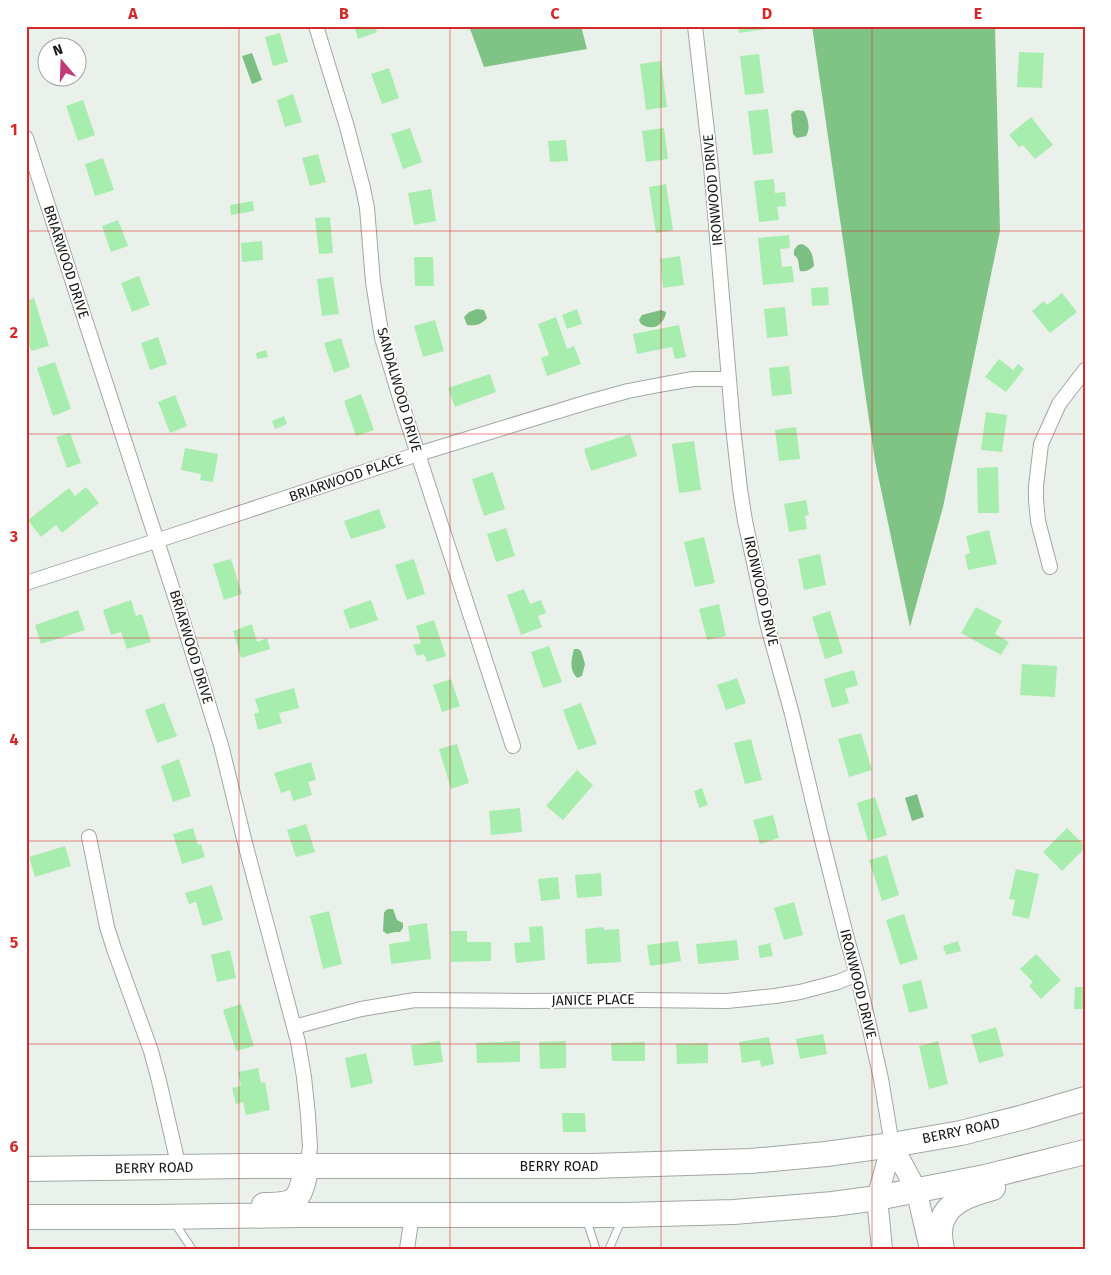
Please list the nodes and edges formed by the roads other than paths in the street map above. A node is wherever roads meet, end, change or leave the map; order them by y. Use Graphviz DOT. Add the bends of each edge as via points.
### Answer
graph roads {
  1 [pos="316,26"];
  2 [pos="694,26"];
  3 [pos="26,138"];
  4 [pos="1085,370"];
  5 [pos="728,379"];
  6 [pos="418,454"];
  7 [pos="157,540"];
  8 [pos="1050,567"];
  9 [pos="26,583"];
  10 [pos="514,746"];
  11 [pos="89,837"];
  12 [pos="857,974"];
  13 [pos="294,1027"];
  14 [pos="1085,1099"];
  15 [pos="892,1145"];
  16 [pos="1076,1154"];
  17 [pos="307,1167"];
  18 [pos="179,1168"];
  19 [pos="26,1169"];
  20 [pos="916,1189"];
  21 [pos="877,1198"];
  22 [pos="412,1215"];
  23 [pos="585,1215"];
  24 [pos="624,1215"];
  25 [pos="33,1217"];
  26 [pos="170,1217"];
  27 [pos="192,1249"];
  28 [pos="406,1249"];
  29 [pos="596,1249"];
  30 [pos="609,1249"];
  31 [pos="882,1249"];
  32 [pos="930,1249"];
  33 [pos="942,1249"];
  1 -- 6 [label="street, SANDALWOOD DRIVE" via="364,188 382,338"];
  2 -- 5 [label="street, IRONWOOD DRIVE" via="711,166"];
  3 -- 7 [label="street, BRIARWOOD DRIVE"];
  4 -- 8 [label="street" via="1059,404 1041,444 1036,500"];
  5 -- 6 [label="street, BRIARWOOD PLACE" via="693,379 628,391"];
  5 -- 12 [label="street, IRONWOOD DRIVE" via="740,489 760,595"];
  6 -- 7 [label="street, BRIARWOOD PLACE"];
  6 -- 10 [label="street, SANDALWOOD DRIVE"];
  7 -- 9 [label="street, BRIARWOOD PLACE"];
  7 -- 13 [label="street, BRIARWOOD DRIVE" via="221,745"];
  11 -- 18 [label="street" via="107,927 151,1051"];
  12 -- 13 [label="street, JANICE PLACE" via="800,992 727,1001 415,1000 361,1009"];
  12 -- 15 [label="street, IRONWOOD DRIVE"];
  13 -- 17 [label="street, BRIARWOOD DRIVE" via="307,1100 310,1148"];
  14 -- 15 [label="highway, BERRY ROAD" via="961,1133"];
  15 -- 17 [label="highway, BERRY ROAD" via="751,1161 673,1164"];
  15 -- 20 [label="main road"];
  15 -- 21 [label="main road"];
  16 -- 20 [label="highway" via="986,1177"];
  16 -- 33 [label="highway" via="1056,1173 980,1191 958,1201 942,1223"];
  17 -- 18 [label="highway, BERRY ROAD"];
  17 -- 25 [label="highway" via="300,1194 292,1202 279,1205 176,1205"];
  18 -- 19 [label="highway, BERRY ROAD"];
  20 -- 21 [label="highway"];
  20 -- 32 [label="main road"];
  21 -- 24 [label="highway" via="734,1212"];
  21 -- 31 [label="main road"];
  22 -- 23 [label="highway"];
  22 -- 26 [label="highway"];
  22 -- 28 [label="street"];
  23 -- 24 [label="highway"];
  23 -- 29 [label="lane"];
  24 -- 30 [label="lane"];
  25 -- 26 [label="highway"];
  26 -- 27 [label="lane"];
}
